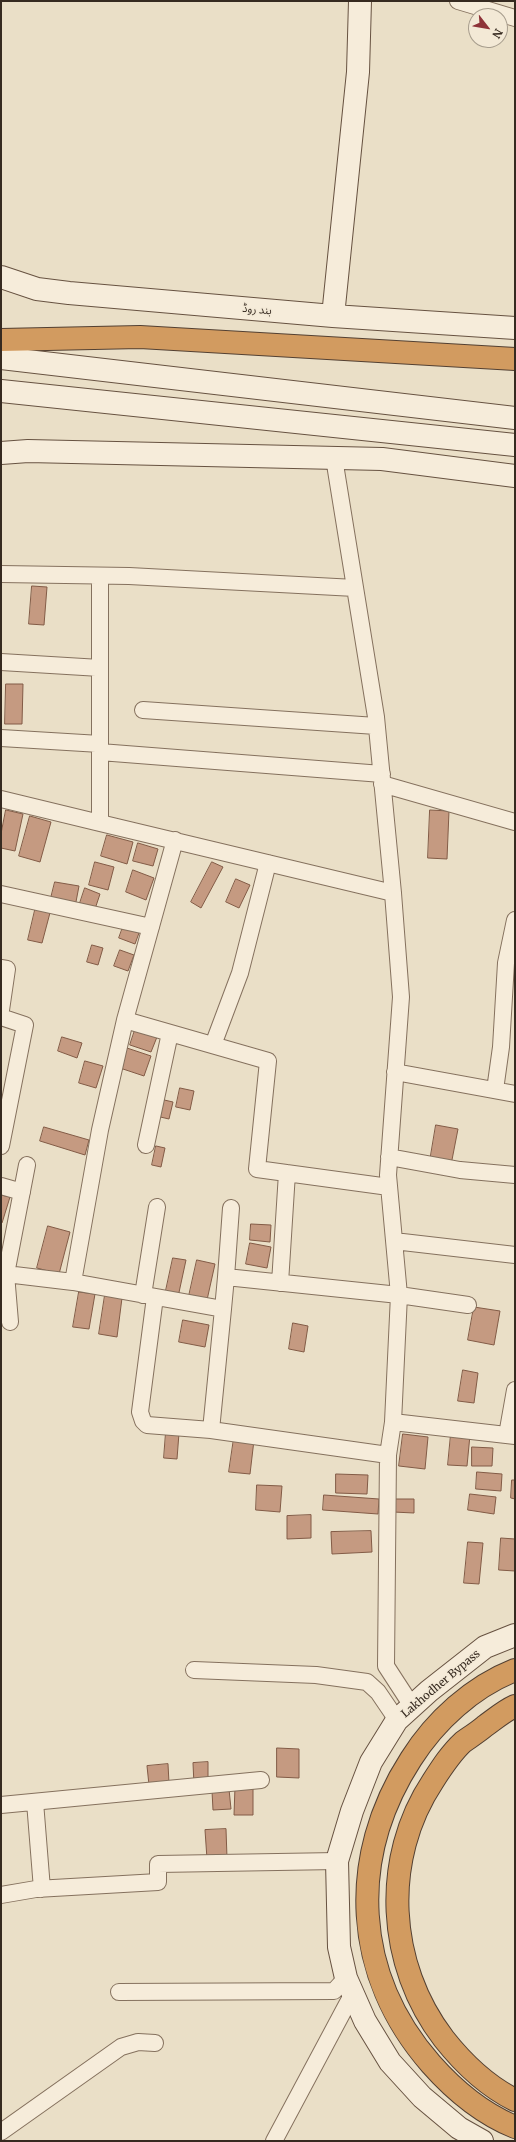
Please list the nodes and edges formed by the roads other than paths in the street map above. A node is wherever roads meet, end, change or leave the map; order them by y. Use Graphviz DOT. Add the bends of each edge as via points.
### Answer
graph roads {
  1 [pos="360,1"];
  2 [pos="458,1"];
  3 [pos="515,18"];
  4 [pos="1,277"];
  5 [pos="333,316"];
  6 [pos="515,328"];
  7 [pos="1,340"];
  8 [pos="1,358"];
  9 [pos="515,359"];
  10 [pos="1,391"];
  11 [pos="515,418"];
  12 [pos="515,445"];
  13 [pos="1,453"];
  14 [pos="334,458"];
  15 [pos="515,476"];
  16 [pos="1,574"];
  17 [pos="100,576"];
  18 [pos="355,588"];
  19 [pos="1,662"];
  20 [pos="100,668"];
  21 [pos="143,710"];
  22 [pos="376,726"];
  23 [pos="1,738"];
  24 [pos="100,748"];
  25 [pos="382,779"];
  26 [pos="1,799"];
  27 [pos="515,822"];
  28 [pos="100,823"];
  29 [pos="175,840"];
  30 [pos="268,863"];
  31 [pos="393,893"];
  32 [pos="1,894"];
  33 [pos="515,920"];
  34 [pos="151,927"];
  35 [pos="1,968"];
  36 [pos="1,1010"];
  37 [pos="1,1017"];
  38 [pos="125,1020"];
  39 [pos="170,1033"];
  40 [pos="213,1045"];
  41 [pos="395,1072"];
  42 [pos="495,1090"];
  43 [pos="515,1094"];
  44 [pos="2,1138"];
  45 [pos="146,1145"];
  46 [pos="389,1157"];
  47 [pos="27,1165"];
  48 [pos="287,1173"];
  49 [pos="515,1175"];
  50 [pos="1,1186"];
  51 [pos="389,1187"];
  52 [pos="22,1192"];
  53 [pos="157,1207"];
  54 [pos="231,1208"];
  55 [pos="394,1241"];
  56 [pos="515,1255"];
  57 [pos="6,1274"];
  58 [pos="226,1277"];
  59 [pos="73,1282"];
  60 [pos="280,1283"];
  61 [pos="399,1295"];
  62 [pos="149,1296"];
  63 [pos="468,1305"];
  64 [pos="223,1309"];
  65 [pos="10,1322"];
  66 [pos="515,1390"];
  67 [pos="393,1422"];
  68 [pos="211,1430"];
  69 [pos="511,1436"];
  70 [pos="388,1455"];
  71 [pos="515,1634"];
  72 [pos="194,1670"];
  73 [pos="515,1670"];
  74 [pos="515,1706"];
  75 [pos="405,1713"];
  76 [pos="262,1780"];
  77 [pos="35,1802"];
  78 [pos="1,1805"];
  79 [pos="337,1861"];
  80 [pos="42,1889"];
  81 [pos="1,1894"];
  82 [pos="349,1985"];
  83 [pos="119,1992"];
  84 [pos="155,2043"];
  85 [pos="515,2100"];
  86 [pos="515,2127"];
  87 [pos="1,2132"];
  88 [pos="4,2141"];
  89 [pos="274,2141"];
  90 [pos="482,2141"];
  1 -- 5 [label="main road" via="358,72"];
  2 -- 3 [label="street"];
  4 -- 5 [label="main road, بند روڈ" via="37,289 69,293"];
  5 -- 6 [label="main road, بند روڈ"];
  7 -- 9 [label="highway" via="140,337"];
  8 -- 11 [label="main road"];
  10 -- 12 [label="main road"];
  13 -- 14 [label="main road" via="36,451"];
  14 -- 15 [label="main road" via="382,459"];
  14 -- 18 [label="street"];
  16 -- 17 [label="street"];
  17 -- 18 [label="street"];
  17 -- 20 [label="street"];
  18 -- 22 [label="street"];
  19 -- 20 [label="street"];
  20 -- 24 [label="street"];
  21 -- 22 [label="street"];
  22 -- 25 [label="street"];
  23 -- 24 [label="street"];
  24 -- 25 [label="street"];
  24 -- 28 [label="street"];
  25 -- 27 [label="street"];
  25 -- 31 [label="street"];
  26 -- 28 [label="street"];
  28 -- 29 [label="street"];
  29 -- 30 [label="street"];
  29 -- 34 [label="street"];
  30 -- 31 [label="street"];
  30 -- 40 [label="street" via="240,973"];
  31 -- 41 [label="street" via="401,997"];
  32 -- 34 [label="street"];
  33 -- 42 [label="street" via="506,963 501,1047"];
  34 -- 38 [label="street"];
  35 -- 36 [label="street" via="7,969"];
  37 -- 44 [label="street" via="25,1025"];
  38 -- 39 [label="street"];
  38 -- 59 [label="street" via="100,1130"];
  39 -- 40 [label="street"];
  39 -- 45 [label="street"];
  40 -- 48 [label="street" via="268,1061 257,1169"];
  41 -- 42 [label="street"];
  41 -- 46 [label="street"];
  42 -- 43 [label="street"];
  46 -- 49 [label="street" via="460,1170"];
  46 -- 51 [label="street"];
  47 -- 52 [label="street"];
  48 -- 51 [label="street"];
  48 -- 60 [label="street"];
  50 -- 52 [label="street"];
  51 -- 55 [label="street"];
  52 -- 57 [label="street"];
  53 -- 62 [label="street"];
  54 -- 58 [label="street"];
  55 -- 56 [label="street"];
  55 -- 61 [label="street"];
  57 -- 59 [label="street"];
  57 -- 65 [label="street"];
  58 -- 60 [label="street"];
  58 -- 64 [label="street"];
  59 -- 62 [label="street"];
  60 -- 61 [label="street"];
  61 -- 63 [label="street"];
  61 -- 67 [label="street"];
  62 -- 64 [label="street"];
  62 -- 68 [label="street" via="140,1412 143,1421 147,1425"];
  64 -- 68 [label="street"];
  66 -- 69 [label="street"];
  67 -- 69 [label="street"];
  67 -- 70 [label="street"];
  68 -- 70 [label="street"];
  70 -- 75 [label="street" via="386,1666"];
  71 -- 75 [label="main road, Lakhodher Bypass" via="485,1647"];
  72 -- 75 [label="street" via="316,1674 367,1682"];
  73 -- 86 [label="highway" via="475,1692 444,1716 422,1742 406,1767 395,1786 375,1834 368,1869 368,1912 371,1949 383,1987 401,2024 420,2051 446,2080 490,2114"];
  74 -- 85 [label="highway" via="462,1743 424,1794 404,1843 397,1891 398,1926 403,1956 420,2002 456,2054 484,2080"];
  75 -- 79 [label="main road, Lakhodher Bypass" via="371,1762 352,1811"];
  76 -- 77 [label="street"];
  77 -- 78 [label="street"];
  77 -- 80 [label="street"];
  79 -- 80 [label="street" via="158,1864 158,1882"];
  79 -- 82 [label="main road, Lakhodher Bypass" via="338,1947"];
  80 -- 81 [label="street"];
  82 -- 83 [label="street" via="334,1991"];
  82 -- 89 [label="street"];
  82 -- 90 [label="main road, Lakhodher Bypass" via="365,2021 390,2062 422,2098 459,2128"];
  84 -- 87 [label="street" via="138,2042 120,2047"];
  87 -- 88 [label="street"];
}
